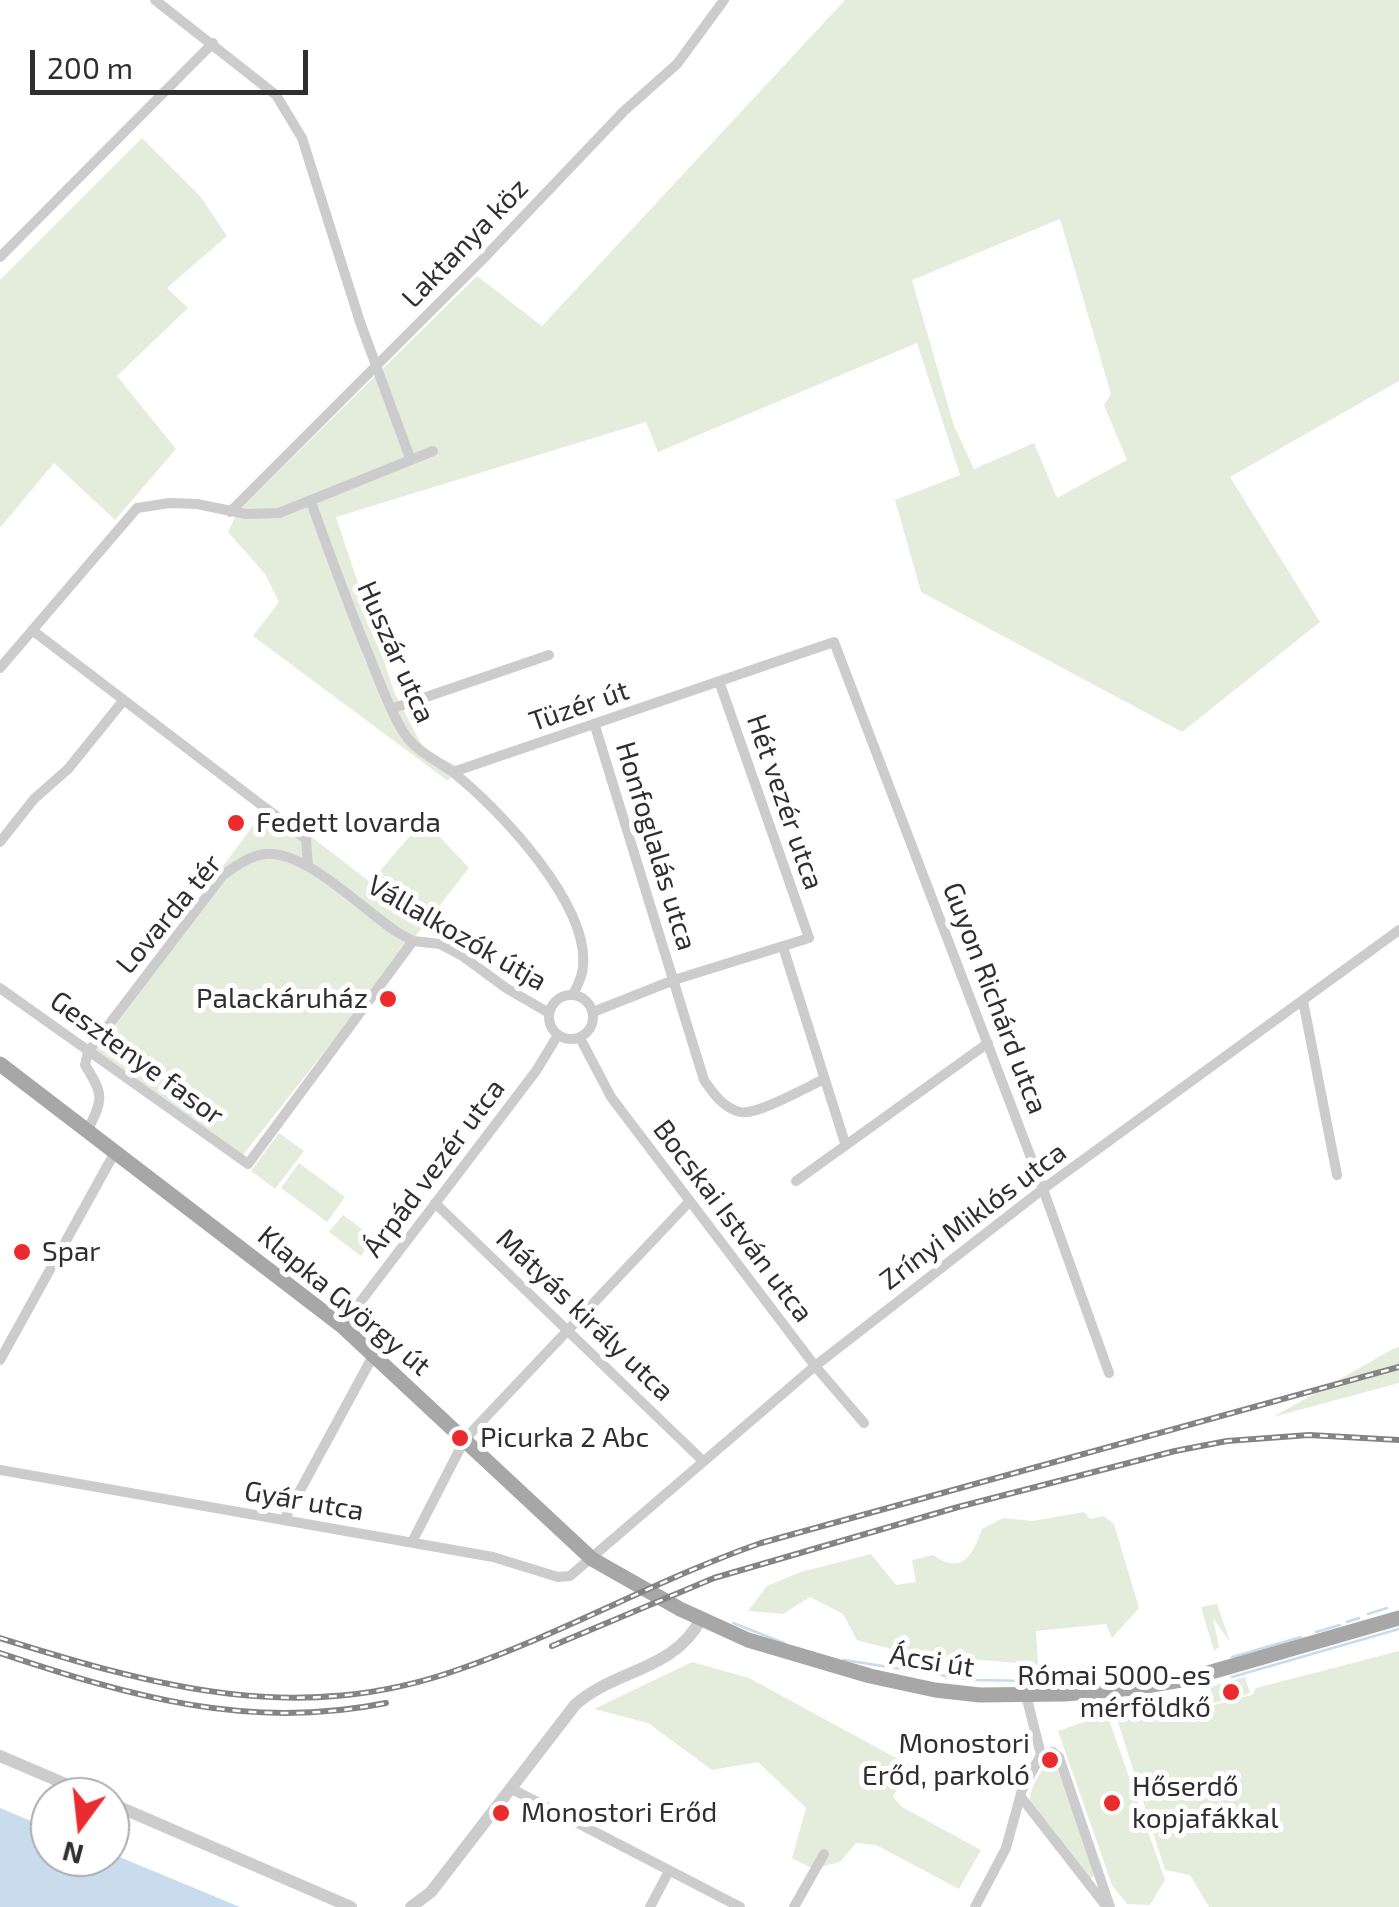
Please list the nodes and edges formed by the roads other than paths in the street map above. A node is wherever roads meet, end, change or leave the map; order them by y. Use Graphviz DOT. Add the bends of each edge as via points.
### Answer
graph roads {
  1 [pos="155,0"];
  2 [pos="724,0"];
  3 [pos="213,44"];
  4 [pos="0,257"];
  5 [pos="377,364"];
  6 [pos="433,451"];
  7 [pos="410,458"];
  8 [pos="311,502"];
  9 [pos="230,512"];
  10 [pos="32,630"];
  11 [pos="834,642"];
  12 [pos="550,655"];
  13 [pos="0,668"];
  14 [pos="719,682"];
  15 [pos="123,700"];
  16 [pos="391,709"];
  17 [pos="595,726"];
  18 [pos="453,772"];
  19 [pos="0,842"];
  20 [pos="308,866"];
  21 [pos="1399,930"];
  22 [pos="809,938"];
  23 [pos="413,941"];
  24 [pos="782,947"];
  25 [pos="674,980"];
  26 [pos="0,988"];
  27 [pos="573,995"];
  28 [pos="1303,1000"];
  29 [pos="593,1012"];
  30 [pos="549,1013"];
  31 [pos="558,1034"];
  32 [pos="580,1038"];
  33 [pos="988,1042"];
  34 [pos="88,1052"];
  35 [pos="0,1064"];
  36 [pos="824,1080"];
  37 [pos="88,1129"];
  38 [pos="845,1143"];
  39 [pos="114,1152"];
  40 [pos="1336,1175"];
  41 [pos="796,1181"];
  42 [pos="1043,1189"];
  43 [pos="689,1202"];
  44 [pos="436,1203"];
  45 [pos="342,1326"];
  46 [pos="569,1329"];
  47 [pos="374,1353"];
  48 [pos="0,1360"];
  49 [pos="814,1366"];
  50 [pos="1109,1372"];
  51 [pos="864,1423"];
  52 [pos="465,1439"];
  53 [pos="702,1460"];
  54 [pos="0,1470"];
  55 [pos="284,1520"];
  56 [pos="412,1542"];
  57 [pos="592,1559"];
  58 [pos="645,1590"];
  59 [pos="1399,1618"];
  60 [pos="701,1620"];
  61 [pos="1026,1695"];
  62 [pos="1041,1754"];
  63 [pos="0,1756"];
  64 [pos="49,1777"];
  65 [pos="510,1788"];
  66 [pos="1021,1797"];
  67 [pos="130,1812"];
  68 [pos="824,1854"];
  69 [pos="669,1872"];
  70 [pos="1099,1872"];
  71 [pos="1087,1881"];
  72 [pos="352,1907"];
  73 [pos="412,1907"];
  74 [pos="650,1907"];
  75 [pos="740,1907"];
  76 [pos="794,1907"];
  77 [pos="975,1907"];
  78 [pos="1108,1907"];
  1 -- 3 [label="street"];
  2 -- 5 [label="street, Laktanya köz" via="677,64"];
  3 -- 4 [label="street"];
  3 -- 5 [label="street" via="276,96 302,138"];
  5 -- 7 [label="street"];
  5 -- 9 [label="street, Laktanya köz"];
  6 -- 7 [label="street"];
  7 -- 8 [label="street"];
  8 -- 9 [label="street" via="259,515"];
  8 -- 16 [label="street, Huszár utca"];
  9 -- 10 [label="street" via="170,502 137,508"];
  10 -- 13 [label="street"];
  10 -- 15 [label="street, Vállalkozók útja"];
  11 -- 14 [label="street, Tüzér út"];
  11 -- 33 [label="street, Guyon Richárd utca"];
  12 -- 16 [label="street"];
  14 -- 17 [label="street, Tüzér út"];
  14 -- 22 [label="street, Hét vezér utca"];
  15 -- 19 [label="street"];
  15 -- 20 [label="street, Vállalkozók útja" via="306,839"];
  16 -- 18 [label="street, Huszár utca" via="416,748"];
  17 -- 18 [label="street, Tüzér út"];
  17 -- 25 [label="street, Honfoglalás utca"];
  18 -- 27 [label="street, Huszár utca" via="533,851 558,887 584,952"];
  20 -- 23 [label="street, Vállalkozók útja"];
  20 -- 34 [label="street, Lovarda tér" via="261,854 224,875"];
  21 -- 28 [label="street, Zrínyi Miklós utca"];
  22 -- 24 [label="street, Honfoglalás utca"];
  23 -- 30 [label="street, Vállalkozók útja" via="461,955"];
  23 -- 34 [label="street, Gesztenye fasor" via="248,1164"];
  24 -- 25 [label="street, Honfoglalás utca"];
  24 -- 36 [label="street"];
  25 -- 29 [label="street, Honfoglalás utca"];
  25 -- 36 [label="street, Honfoglalás utca" via="704,1080 716,1098 749,1113"];
  26 -- 34 [label="street, Gesztenye fasor"];
  27 -- 29 [label="street"];
  27 -- 30 [label="street" via="555,1002"];
  28 -- 40 [label="street"];
  28 -- 42 [label="street, Zrínyi Miklós utca"];
  29 -- 32 [label="street" via="591,1028"];
  30 -- 31 [label="street"];
  31 -- 32 [label="street"];
  31 -- 44 [label="street, Árpád vezér utca"];
  32 -- 43 [label="street, Bocskai István utca" via="611,1098"];
  33 -- 38 [label="street"];
  33 -- 42 [label="street, Guyon Richárd utca"];
  34 -- 37 [label="street" via="85,1066 101,1096"];
  35 -- 37 [label="main road, Klapka György út"];
  36 -- 38 [label="street"];
  37 -- 39 [label="main road, Klapka György út"];
  38 -- 41 [label="street"];
  39 -- 45 [label="main road, Klapka György út"];
  39 -- 48 [label="street"];
  42 -- 49 [label="street, Zrínyi Miklós utca"];
  42 -- 50 [label="street, Guyon Richárd utca"];
  43 -- 46 [label="street"];
  43 -- 49 [label="street, Bocskai István utca"];
  44 -- 45 [label="street, Árpád vezér utca"];
  44 -- 46 [label="street, Mátyás király utca"];
  45 -- 47 [label="main road, Klapka György út"];
  46 -- 52 [label="street"];
  46 -- 53 [label="street, Mátyás király utca"];
  47 -- 52 [label="main road, Klapka György út"];
  47 -- 55 [label="street"];
  49 -- 51 [label="street, Bocskai István utca"];
  49 -- 53 [label="street, Zrínyi Miklós utca"];
  52 -- 56 [label="street"];
  52 -- 57 [label="main road, Klapka György út"];
  53 -- 57 [label="street, Zrínyi Miklós utca"];
  54 -- 55 [label="street, Gyár utca"];
  55 -- 56 [label="street, Gyár utca"];
  56 -- 57 [label="street, Gyár utca" via="564,1578"];
  57 -- 58 [label="main road, Klapka György út"];
  58 -- 60 [label="main road, Ácsi út"];
  59 -- 61 [label="main road, Ácsi út" via="1161,1684"];
  60 -- 61 [label="main road, Ácsi út" via="782,1652 900,1684"];
  60 -- 65 [label="street" via="664,1660 584,1696"];
  61 -- 62 [label="street"];
  62 -- 66 [label="street"];
  62 -- 70 [label="street" via="1059,1758"];
  63 -- 64 [label="street"];
  65 -- 69 [label="street"];
  65 -- 73 [label="street" via="431,1892"];
  66 -- 71 [label="street"];
  66 -- 77 [label="street" via="1006,1848"];
  67 -- 72 [label="street"];
  68 -- 76 [label="street"];
  69 -- 74 [label="street"];
  69 -- 75 [label="street"];
  70 -- 71 [label="street"];
  70 -- 78 [label="street"];
  71 -- 78 [label="street"];
}
